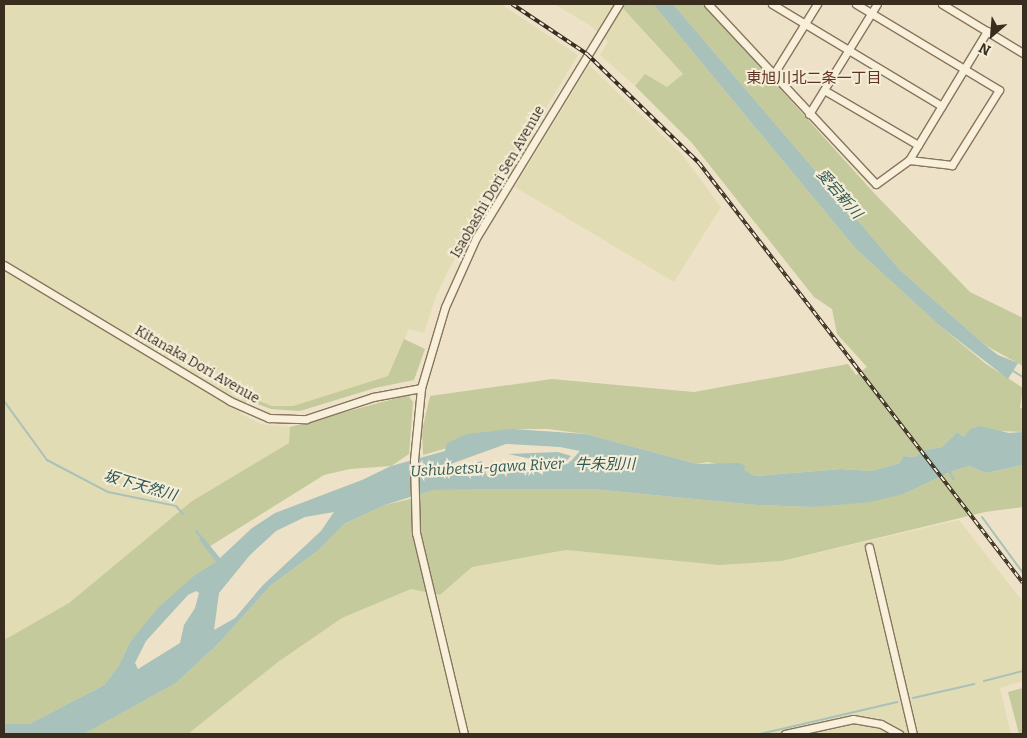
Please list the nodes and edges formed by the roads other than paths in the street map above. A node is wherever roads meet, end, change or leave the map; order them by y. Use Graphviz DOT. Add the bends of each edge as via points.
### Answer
graph roads {
  1 [pos="619,4"];
  2 [pos="708,4"];
  3 [pos="772,4"];
  4 [pos="817,4"];
  5 [pos="856,4"];
  6 [pos="877,4"];
  7 [pos="942,4"];
  8 [pos="871,13"];
  9 [pos="805,24"];
  10 [pos="987,31"];
  11 [pos="848,50"];
  12 [pos="1023,52"];
  13 [pos="964,68"];
  14 [pos="773,76"];
  15 [pos="824,90"];
  16 [pos="942,106"];
  17 [pos="809,114"];
  18 [pos="918,145"];
  19 [pos="909,160"];
  20 [pos="4,265"];
  21 [pos="422,388"];
  22 [pos="869,547"];
  23 [pos="464,734"];
  24 [pos="785,734"];
  25 [pos="898,734"];
  26 [pos="913,734"];
  1 -- 21 [label="street, Isaobashi Dori Sen Avenue" via="476,238 445,307"];
  2 -- 14 [label="street"];
  3 -- 9 [label="street"];
  4 -- 9 [label="street"];
  5 -- 8 [label="street"];
  6 -- 8 [label="street"];
  7 -- 10 [label="street"];
  8 -- 11 [label="street"];
  8 -- 13 [label="street"];
  9 -- 11 [label="street"];
  9 -- 14 [label="street"];
  10 -- 12 [label="street"];
  10 -- 13 [label="street"];
  11 -- 15 [label="street"];
  11 -- 16 [label="street"];
  13 -- 16 [label="street"];
  13 -- 19 [label="street" via="999,90 952,165"];
  14 -- 17 [label="street"];
  15 -- 17 [label="street"];
  15 -- 18 [label="street"];
  16 -- 18 [label="street"];
  17 -- 19 [label="street" via="876,184"];
  18 -- 19 [label="street"];
  20 -- 21 [label="street, Kitanaka Dori Avenue" via="230,401 269,418 306,419 374,397"];
  21 -- 23 [label="street, Isaobashi Dori Sen Avenue" via="415,502 422,569"];
  22 -- 26 [label="street"];
  24 -- 25 [label="street" via="853,719 881,724"];
}
